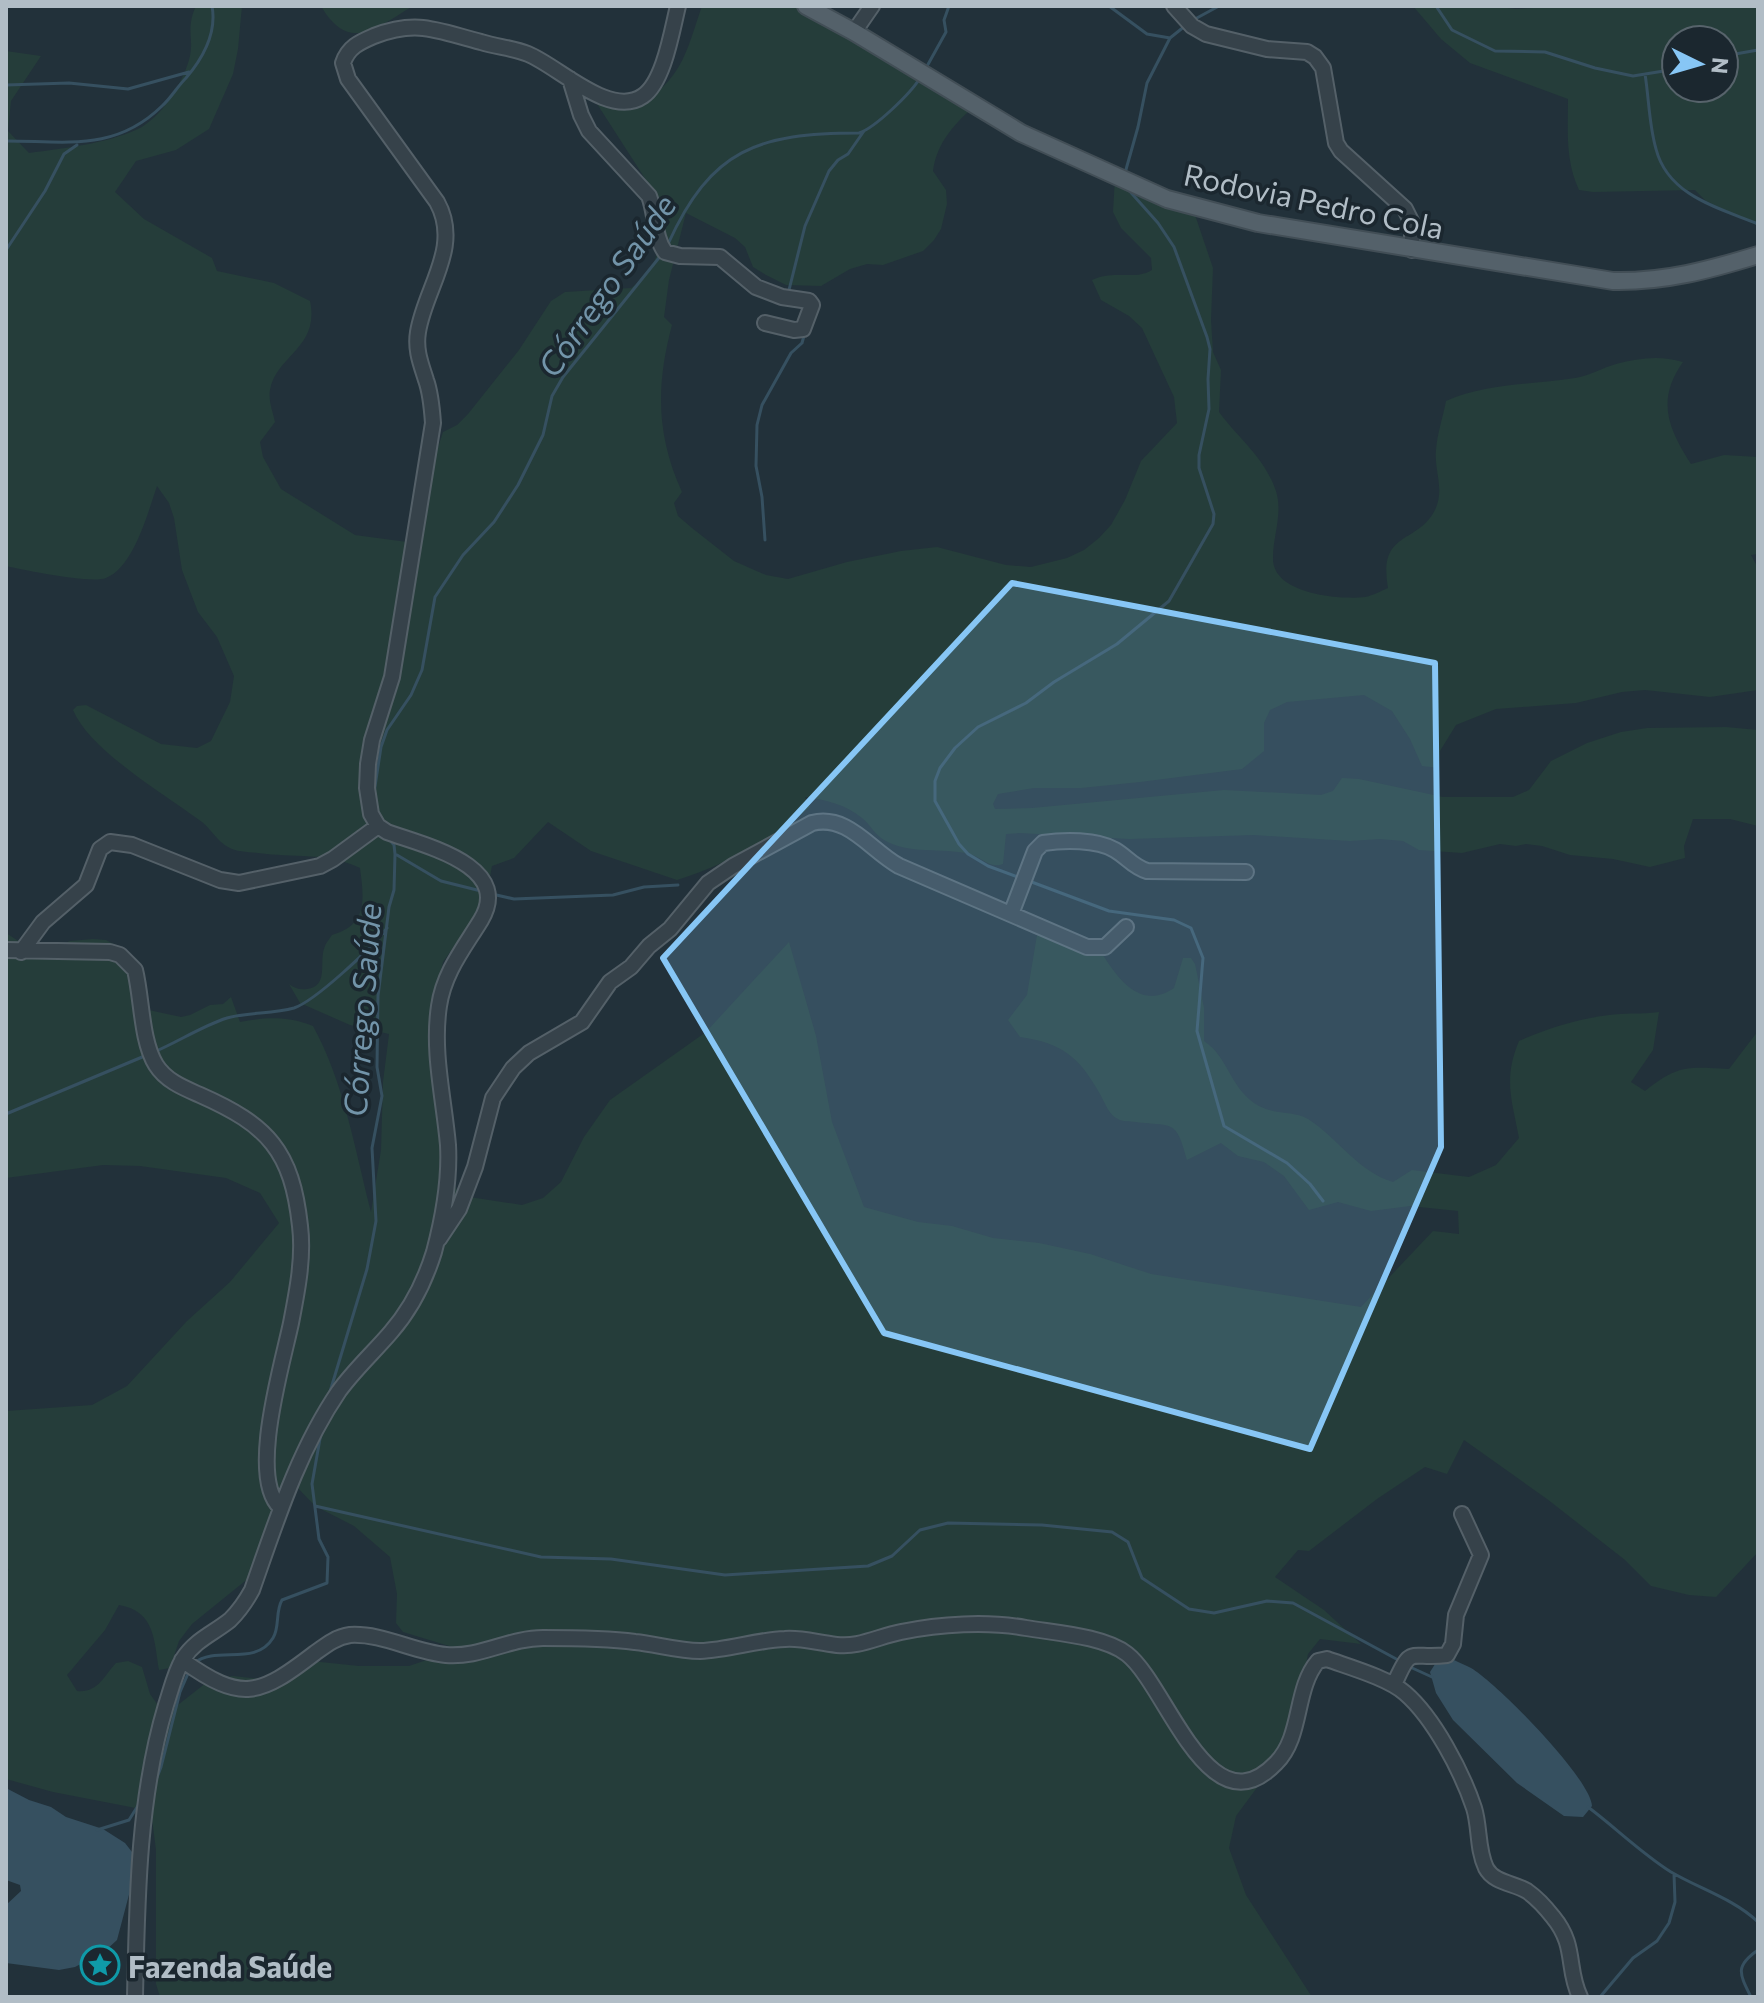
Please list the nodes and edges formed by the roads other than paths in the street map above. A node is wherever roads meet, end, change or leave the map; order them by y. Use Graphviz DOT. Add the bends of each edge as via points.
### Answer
graph roads {
  1 [pos="678,6"];
  2 [pos="806,6"];
  3 [pos="872,6"];
  4 [pos="1174,6"];
  5 [pos="854,32"];
  6 [pos="570,79"];
  7 [pos="1412,250"];
  8 [pos="1758,255"];
  9 [pos="765,323"];
  10 [pos="378,826"];
  11 [pos="1246,872"];
  12 [pos="1011,914"];
  13 [pos="1126,927"];
  14 [pos="14,951"];
  15 [pos="436,1243"];
  16 [pos="280,1507"];
  17 [pos="1462,1514"];
  18 [pos="182,1660"];
  19 [pos="1394,1685"];
  20 [pos="135,1997"];
  21 [pos="1580,1997"];
  1 -- 6 [label="street" via="660,71 645,95 615,100"];
  2 -- 5 [label="main road, Rodovia Pedro Cola"];
  3 -- 5 [label="street"];
  4 -- 7 [label="street" via="1206,34 1315,57 1323,68 1336,143 1405,209 1412,223"];
  5 -- 7 [label="main road, Rodovia Pedro Cola" via="1021,133 1167,199 1258,223"];
  6 -- 9 [label="street" via="589,131 649,196 665,252 720,257 769,294 811,302 803,329"];
  6 -- 10 [label="street" via="527,54 418,26 361,42 343,63 348,79 437,202 447,224 443,258 417,334 433,423 392,677 368,764 368,801"];
  7 -- 8 [label="main road, Rodovia Pedro Cola" via="1639,281 1683,276"];
  10 -- 14 [label="street" via="320,866 239,883 110,842 100,849 86,885"];
  10 -- 15 [label="street" via="456,858 487,889 482,919 452,963 439,1005 436,1033 448,1169"];
  11 -- 12 [label="street" via="1147,871 1105,845 1043,843 1035,851"];
  12 -- 13 [label="street" via="1095,949 1105,947"];
  12 -- 15 [label="street" via="899,866 832,821 812,823 733,866 708,883 670,929 610,982 582,1022 513,1068 493,1098 459,1209"];
  14 -- 16 [label="street" via="110,952 129,961 155,1064 168,1079 235,1110 266,1133 289,1171 298,1201 299,1278 271,1412 267,1470 271,1496"];
  15 -- 16 [label="street" via="412,1304 333,1401"];
  16 -- 18 [label="street" via="245,1602"];
  17 -- 19 [label="street" via="1481,1555 1456,1615 1451,1649 1447,1655 1407,1658"];
  18 -- 19 [label="street" via="220,1684 251,1689 271,1684 337,1638 350,1635 471,1655 510,1641 540,1638 626,1641 699,1651 786,1638 855,1644 903,1632 1005,1625 1124,1651 1152,1681 1202,1762 1224,1779 1240,1781 1266,1772 1281,1758 1318,1661 1327,1659"];
  18 -- 20 [label="street" via="161,1722 146,1801"];
  19 -- 21 [label="street" via="1422,1713 1460,1772 1490,1874 1531,1894 1560,1926"];
}
